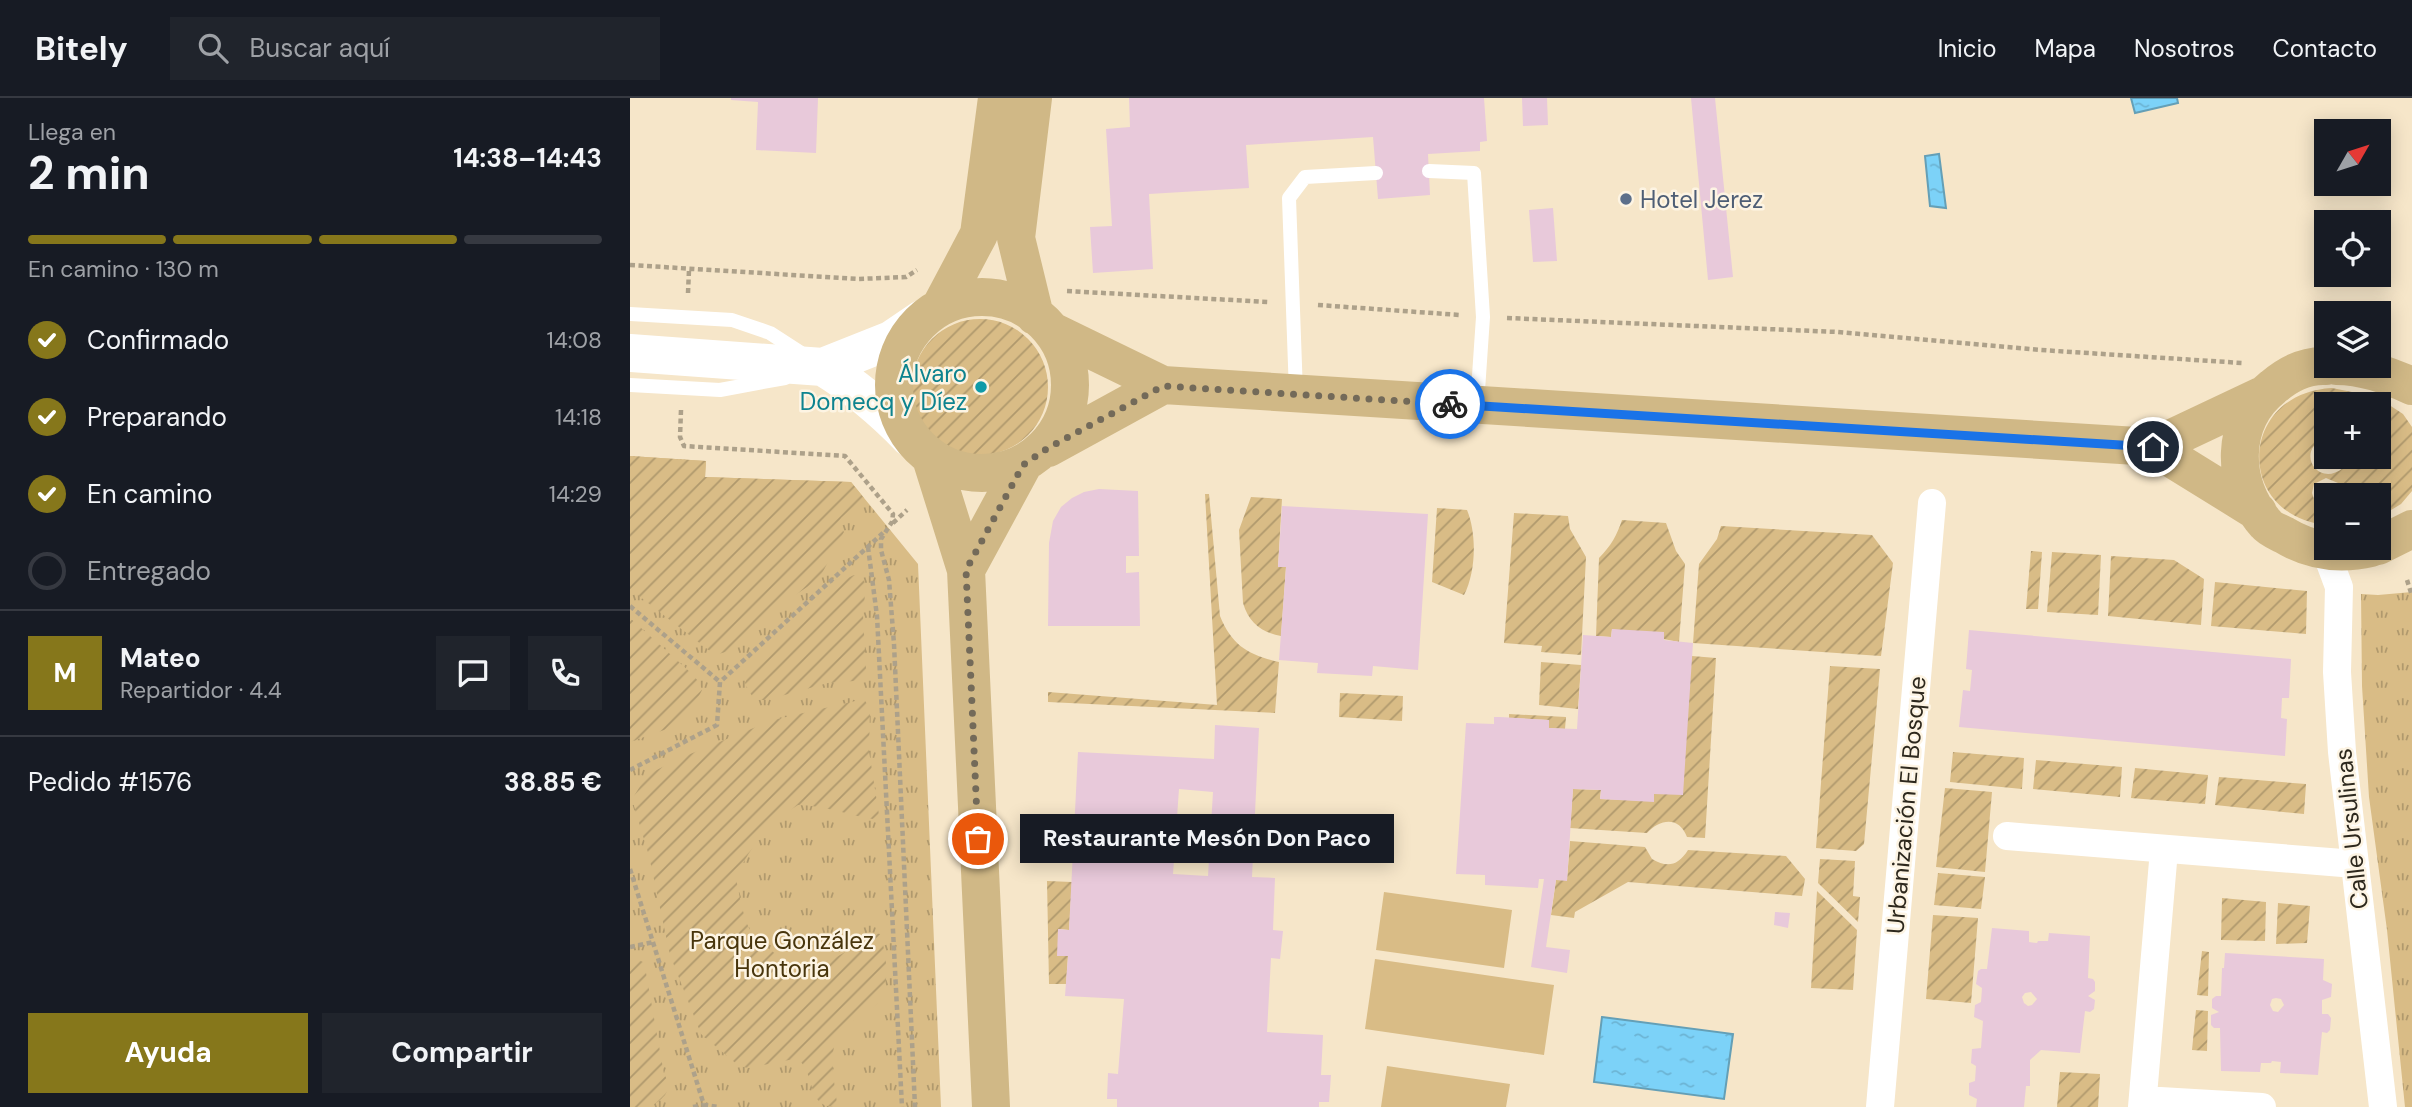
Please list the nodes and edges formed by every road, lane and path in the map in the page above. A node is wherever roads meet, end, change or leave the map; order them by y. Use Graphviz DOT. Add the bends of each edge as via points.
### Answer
graph roads {
  1 [pos="997,98"];
  2 [pos="1033,98"];
  3 [pos="1429,171"];
  4 [pos="1376,173"];
  5 [pos="630,265"];
  6 [pos="925,266"];
  7 [pos="1058,285"];
  8 [pos="1294,304"];
  9 [pos="932,312"];
  10 [pos="630,314"];
  11 [pos="1483,317"];
  12 [pos="1044,323"];
  13 [pos="630,353"];
  14 [pos="2314,366"];
  15 [pos="823,367"];
  16 [pos="2391,378"];
  17 [pos="2255,380"];
  18 [pos="630,385"];
  19 [pos="1163,386"];
  20 [pos="2412,386"];
  21 [pos="1296,394"];
  22 [pos="681,403"];
  23 [pos="1477,406"];
  24 [pos="2153,447"];
  25 [pos="921,448"];
  26 [pos="1036,456"];
  27 [pos="1932,503"];
  28 [pos="907,510"];
  29 [pos="2258,512"];
  30 [pos="888,528"];
  31 [pos="2412,529"];
  32 [pos="2391,540"];
  33 [pos="867,547"];
  34 [pos="2314,548"];
  35 [pos="2329,560"];
  36 [pos="966,570"];
  37 [pos="2407,580"];
  38 [pos="2412,596"];
  39 [pos="630,606"];
  40 [pos="720,682"];
  41 [pos="630,770"];
  42 [pos="2007,836"];
  43 [pos="2164,850"];
  44 [pos="2355,864"];
  45 [pos="630,869"];
  46 [pos="654,942"];
  47 [pos="630,947"];
  48 [pos="2142,1103"];
  49 [pos="704,1105"];
  50 [pos="694,1107"];
  51 [pos="718,1107"];
  52 [pos="902,1107"];
  53 [pos="915,1107"];
  54 [pos="991,1107"];
  55 [pos="1880,1107"];
  56 [pos="2262,1107"];
  57 [pos="2383,1107"];
  1 -- 9 [label="main road" via="979,234"];
  2 -- 12 [label="main road" via="1016,238"];
  3 -- 11 [label="lane" via="1474,173"];
  4 -- 8 [label="lane" via="1305,177 1289,198"];
  5 -- 6 [label="path" via="858,279 906,277"];
  7 -- 8 [label="path" via="1064,291"];
  8 -- 11 [label="path"];
  8 -- 21 [label="lane"];
  9 -- 12 [label="main road" via="963,299 992,298 1015,304"];
  9 -- 15 [label="main road" via="891,340"];
  9 -- 25 [label="main road" via="914,328 899,354 893,382 897,411"];
  10 -- 15 [label="lane" via="732,320 770,333"];
  11 -- 17 [label="path" via="1838,332 2041,350"];
  11 -- 23 [label="lane"];
  12 -- 19 [label="main road"];
  12 -- 26 [label="main road" via="1061,346 1070,374 1069,403 1060,429"];
  13 -- 15 [label="main road"];
  14 -- 17 [label="main road"];
  15 -- 18 [label="lane" via="720,390"];
  15 -- 25 [label="main road" via="876,404"];
  16 -- 20 [label="main road"];
  17 -- 24 [label="main road"];
  17 -- 29 [label="main road" via="2242,427 2239,463"];
  19 -- 21 [label="main road"];
  19 -- 26 [label="main road"];
  21 -- 23 [label="main road"];
  22 -- 30 [label="path" via="684,446 845,456 892,514"];
  23 -- 24 [label="main road"];
  24 -- 29 [label="main road"];
  25 -- 26 [label="main road" via="958,471 986,474"];
  25 -- 36 [label="main road"];
  26 -- 36 [label="main road"];
  27 -- 55 [label="street, Urbanización El Bosque"];
  28 -- 30 [label="path"];
  29 -- 34 [label="main road" via="2267,526"];
  30 -- 33 [label="path"];
  30 -- 53 [label="path" via="881,550 889,580 894,644"];
  31 -- 32 [label="main road"];
  33 -- 40 [label="path"];
  33 -- 52 [label="path" via="877,616"];
  35 -- 44 [label="street, Calle Ursulinas" via="2339,587 2337,672"];
  36 -- 54 [label="main road"];
  37 -- 38 [label="path"];
  39 -- 40 [label="path"];
  40 -- 41 [label="path" via="718,725"];
  42 -- 43 [label="street"];
  43 -- 44 [label="street"];
  43 -- 48 [label="street"];
  44 -- 57 [label="street, Calle Ursulinas"];
  45 -- 46 [label="path"];
  46 -- 47 [label="path"];
  46 -- 49 [label="path"];
  48 -- 56 [label="street"];
  49 -- 50 [label="path"];
  49 -- 51 [label="path"];
}
